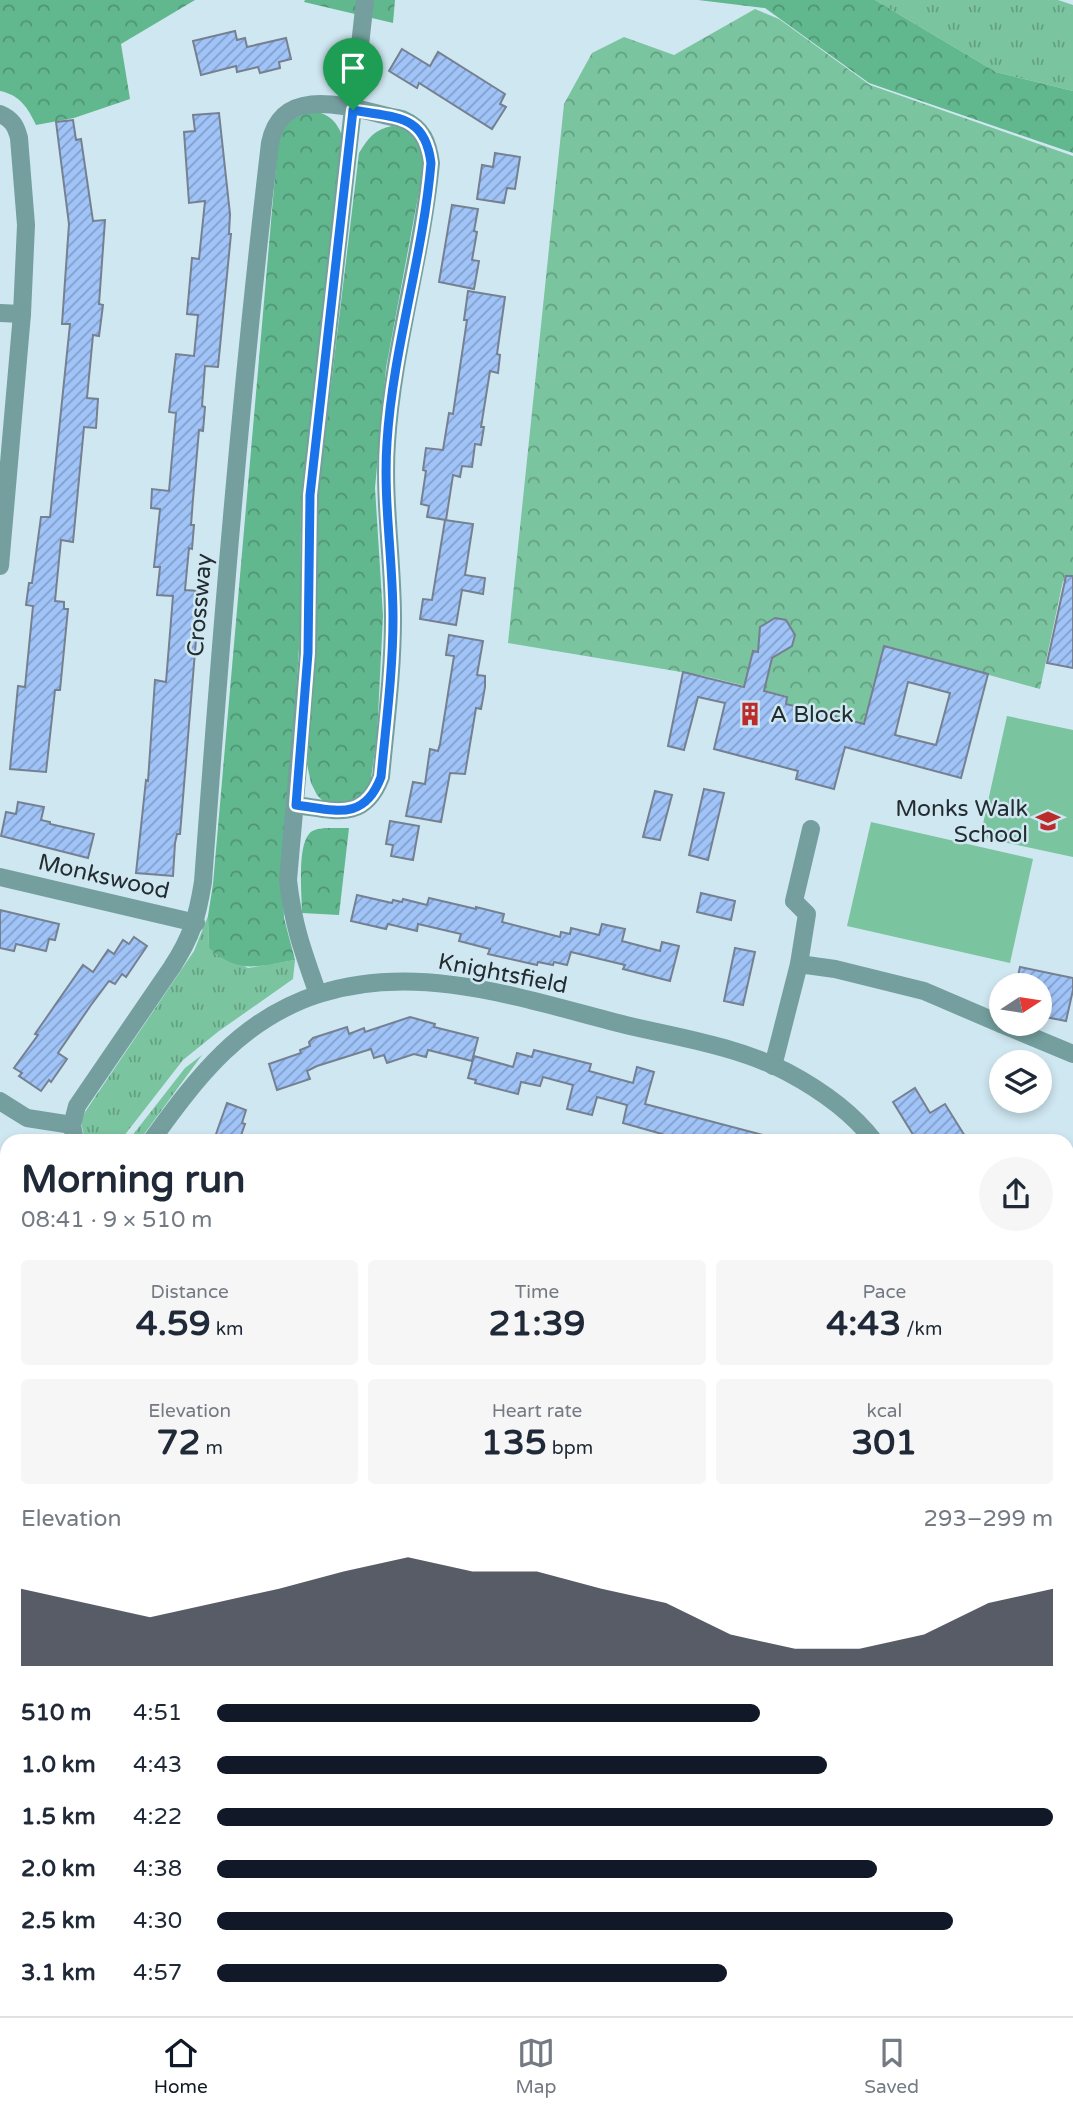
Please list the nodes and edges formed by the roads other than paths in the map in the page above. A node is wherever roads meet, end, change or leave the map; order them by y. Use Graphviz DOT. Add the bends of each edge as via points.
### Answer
graph roads {
  1 [pos="365,0"];
  2 [pos="353,110"];
  3 [pos="0,114"];
  4 [pos="0,313"];
  5 [pos="22,314"];
  6 [pos="0,566"];
  7 [pos="296,805"];
  8 [pos="811,829"];
  9 [pos="0,877"];
  10 [pos="196,923"];
  11 [pos="799,964"];
  12 [pos="318,994"];
  13 [pos="989,1019"];
  14 [pos="1030,1036"];
  15 [pos="1073,1054"];
  16 [pos="773,1066"];
  17 [pos="0,1101"];
  18 [pos="74,1133"];
  19 [pos="156,1134"];
  20 [pos="867,1134"];
  1 -- 2 [label="street"];
  2 -- 7 [label="street" via="310,495 308,653"];
  2 -- 7 [label="street, Crossway" via="413,124 427,141 431,163 387,442 392,662 381,777 375,793 366,804 342,811"];
  2 -- 10 [label="street, Crossway" via="315,104 295,107 277,121 270,142 250,307"];
  3 -- 5 [label="street" via="16,126 19,138 26,225"];
  4 -- 5 [label="street"];
  5 -- 6 [label="street"];
  7 -- 12 [label="street" via="289,880 292,916"];
  8 -- 11 [label="street" via="794,901 807,915"];
  9 -- 10 [label="street, Monkswood"];
  10 -- 18 [label="street, Crossway" via="173,967 77,1106"];
  11 -- 13 [label="street" via="924,990"];
  11 -- 16 [label="street"];
  12 -- 16 [label="street, Knightsfield" via="378,982 445,983 714,1046"];
  12 -- 19 [label="street, Knightsfield" via="265,1018 228,1046"];
  14 -- 15 [label="street"];
  16 -- 20 [label="street, Knightsfield" via="818,1090"];
  17 -- 18 [label="street" via="27,1118"];
}
